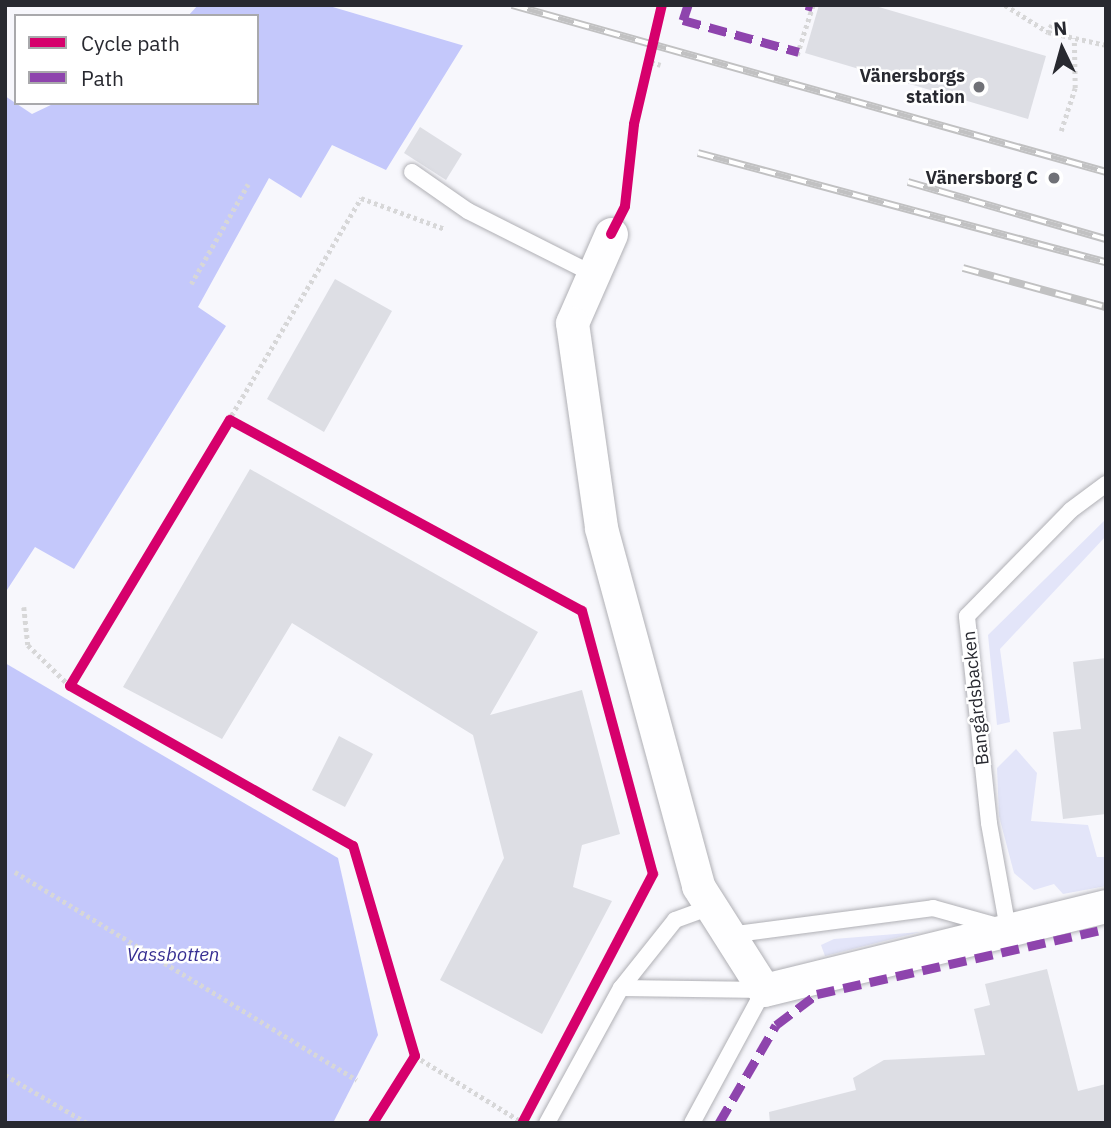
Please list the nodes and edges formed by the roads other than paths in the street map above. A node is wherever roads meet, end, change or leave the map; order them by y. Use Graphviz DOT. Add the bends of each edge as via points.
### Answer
graph roads {
  1 [pos="412,172"];
  2 [pos="611,234"];
  3 [pos="591,273"];
  4 [pos="1106,484"];
  5 [pos="1106,906"];
  6 [pos="711,907"];
  7 [pos="1008,929"];
  8 [pos="729,935"];
  9 [pos="621,988"];
  10 [pos="764,990"];
  11 [pos="547,1123"];
  12 [pos="692,1123"];
  1 -- 3 [label="lane" via="468,211"];
  2 -- 3 [label="street"];
  3 -- 6 [label="street" via="572,323 601,528 659,753 698,886"];
  4 -- 7 [label="lane, Bangårdsbacken" via="1071,510 967,616 989,823"];
  5 -- 7 [label="street"];
  6 -- 8 [label="street"];
  6 -- 9 [label="lane" via="675,920"];
  7 -- 8 [label="lane" via="933,908"];
  7 -- 10 [label="street"];
  8 -- 10 [label="street"];
  9 -- 10 [label="lane"];
  9 -- 11 [label="lane"];
  10 -- 12 [label="lane"];
}
